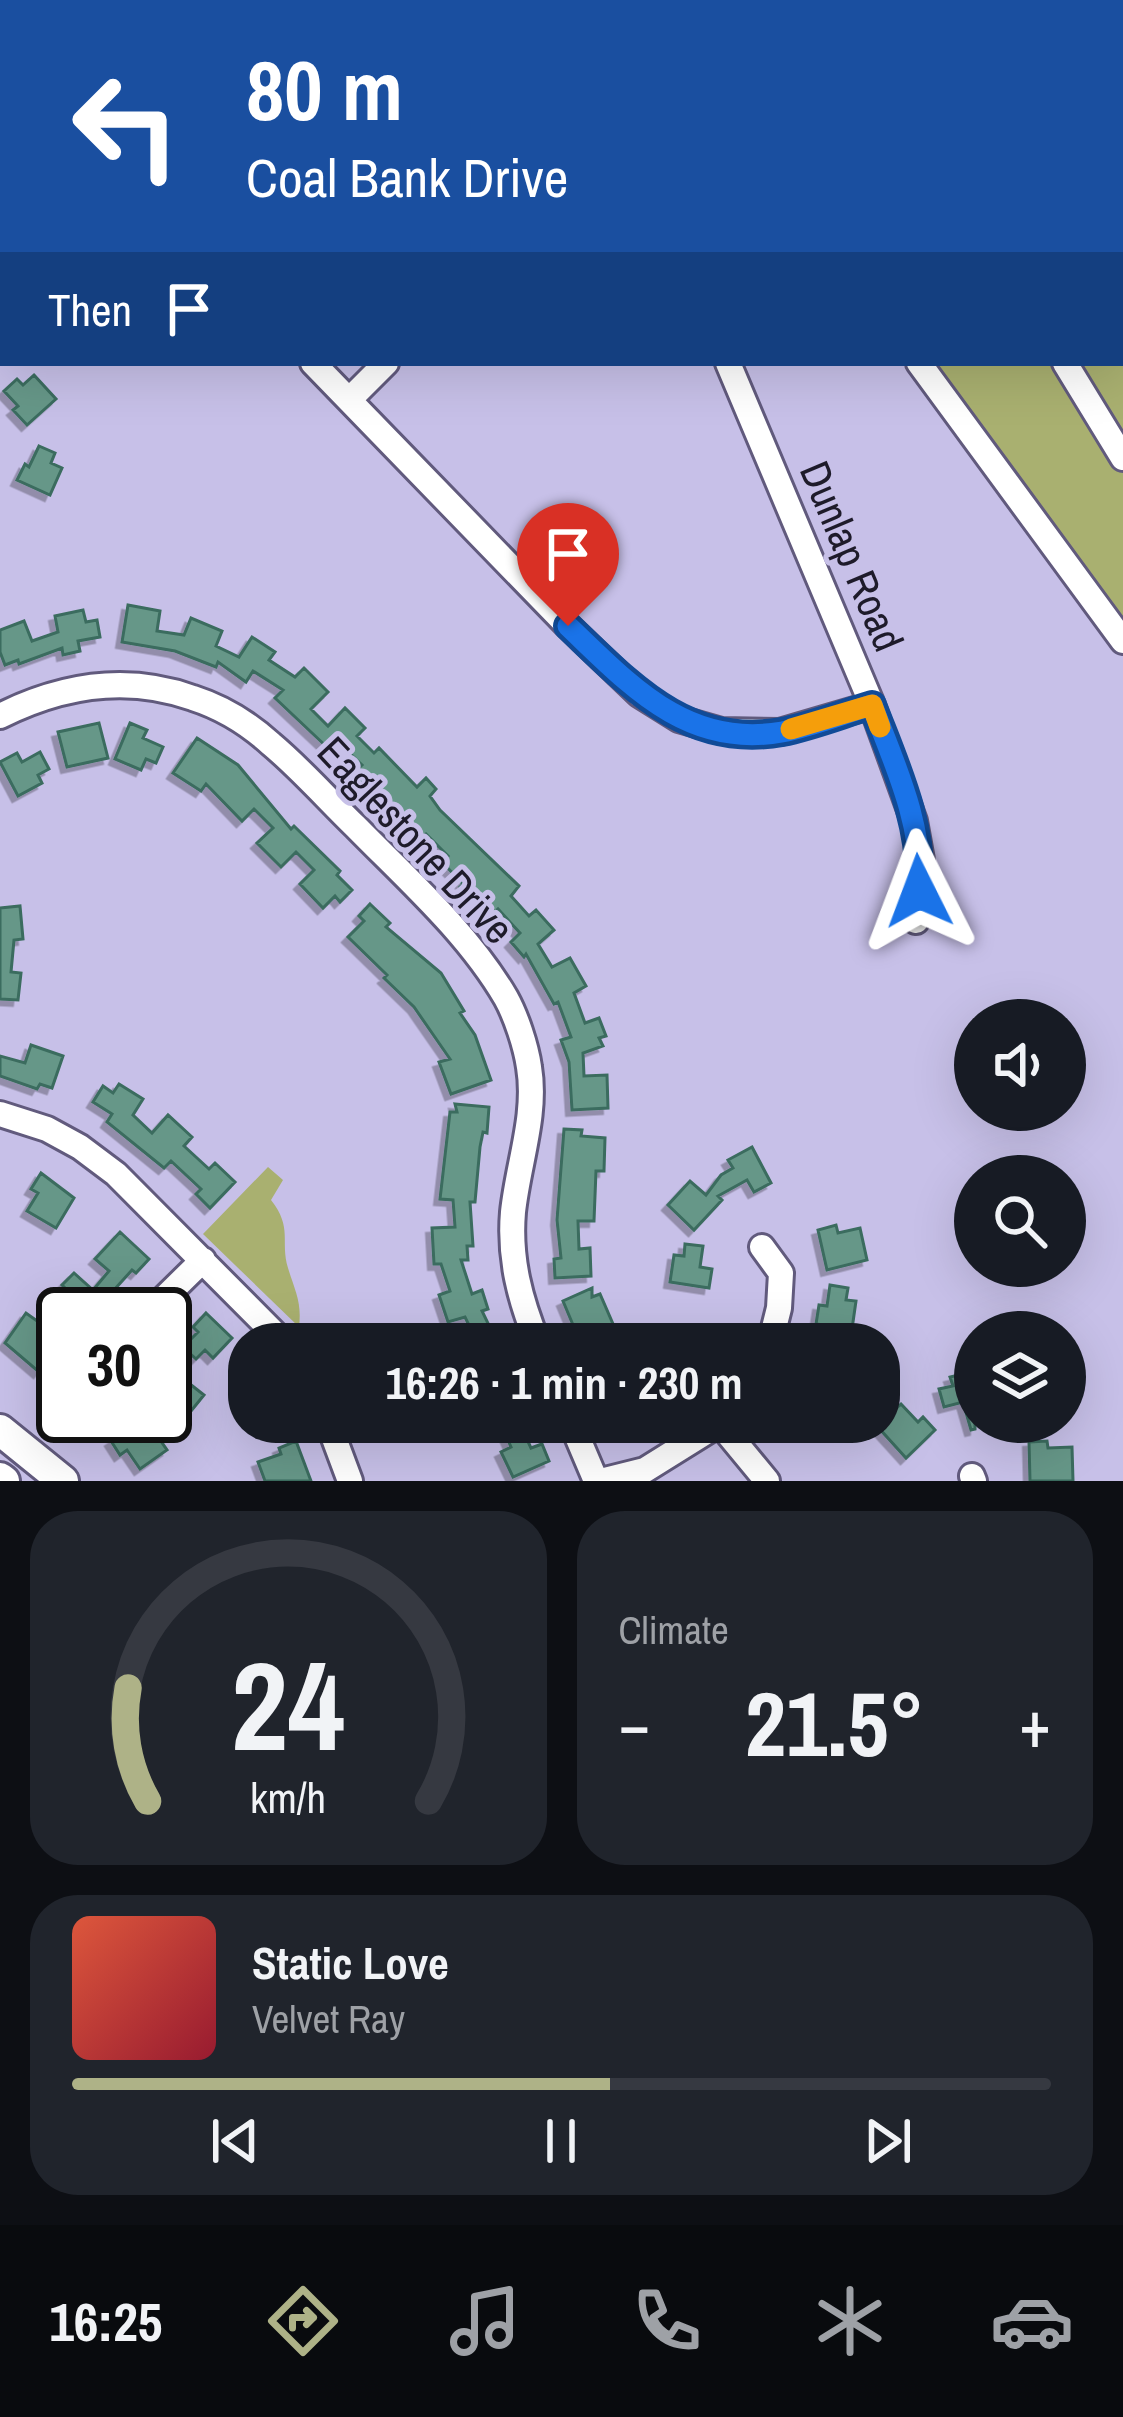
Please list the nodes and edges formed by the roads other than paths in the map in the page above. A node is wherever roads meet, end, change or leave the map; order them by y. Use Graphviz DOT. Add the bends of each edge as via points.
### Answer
graph roads {
  1 [pos="317,366"];
  2 [pos="383,366"];
  3 [pos="729,366"];
  4 [pos="921,366"];
  5 [pos="1067,366"];
  6 [pos="350,399"];
  7 [pos="1122,453"];
  8 [pos="1123,641"];
  9 [pos="872,705"];
  10 [pos="0,716"];
  11 [pos="916,921"];
  12 [pos="0,1114"];
  13 [pos="762,1247"];
  14 [pos="203,1260"];
  15 [pos="176,1287"];
  16 [pos="264,1323"];
  17 [pos="529,1323"];
  18 [pos="775,1323"];
  19 [pos="0,1430"];
  20 [pos="336,1443"];
  21 [pos="581,1443"];
  22 [pos="689,1443"];
  23 [pos="737,1443"];
  24 [pos="63,1481"];
  25 [pos="350,1481"];
  26 [pos="598,1481"];
  27 [pos="767,1481"];
  1 -- 6 [label="street"];
  2 -- 6 [label="street"];
  3 -- 9 [label="street, Dunlap Road"];
  4 -- 8 [label="street"];
  5 -- 7 [label="street"];
  6 -- 9 [label="street" via="568,626 639,694 679,719 721,731 780,732"];
  9 -- 11 [label="street, Dunlap Road" via="914,821 921,860"];
  10 -- 17 [label="street, Eaglestone Drive" via="77,686 118,685 155,688 230,714 271,743 472,950 508,1002 530,1067 512,1254"];
  12 -- 14 [label="street" via="80,1147"];
  13 -- 18 [label="street" via="781,1274"];
  14 -- 15 [label="street"];
  14 -- 16 [label="street"];
  19 -- 24 [label="main road"];
  20 -- 25 [label="street"];
  21 -- 26 [label="street"];
  22 -- 26 [label="street" via="645,1470"];
  23 -- 27 [label="street"];
}
